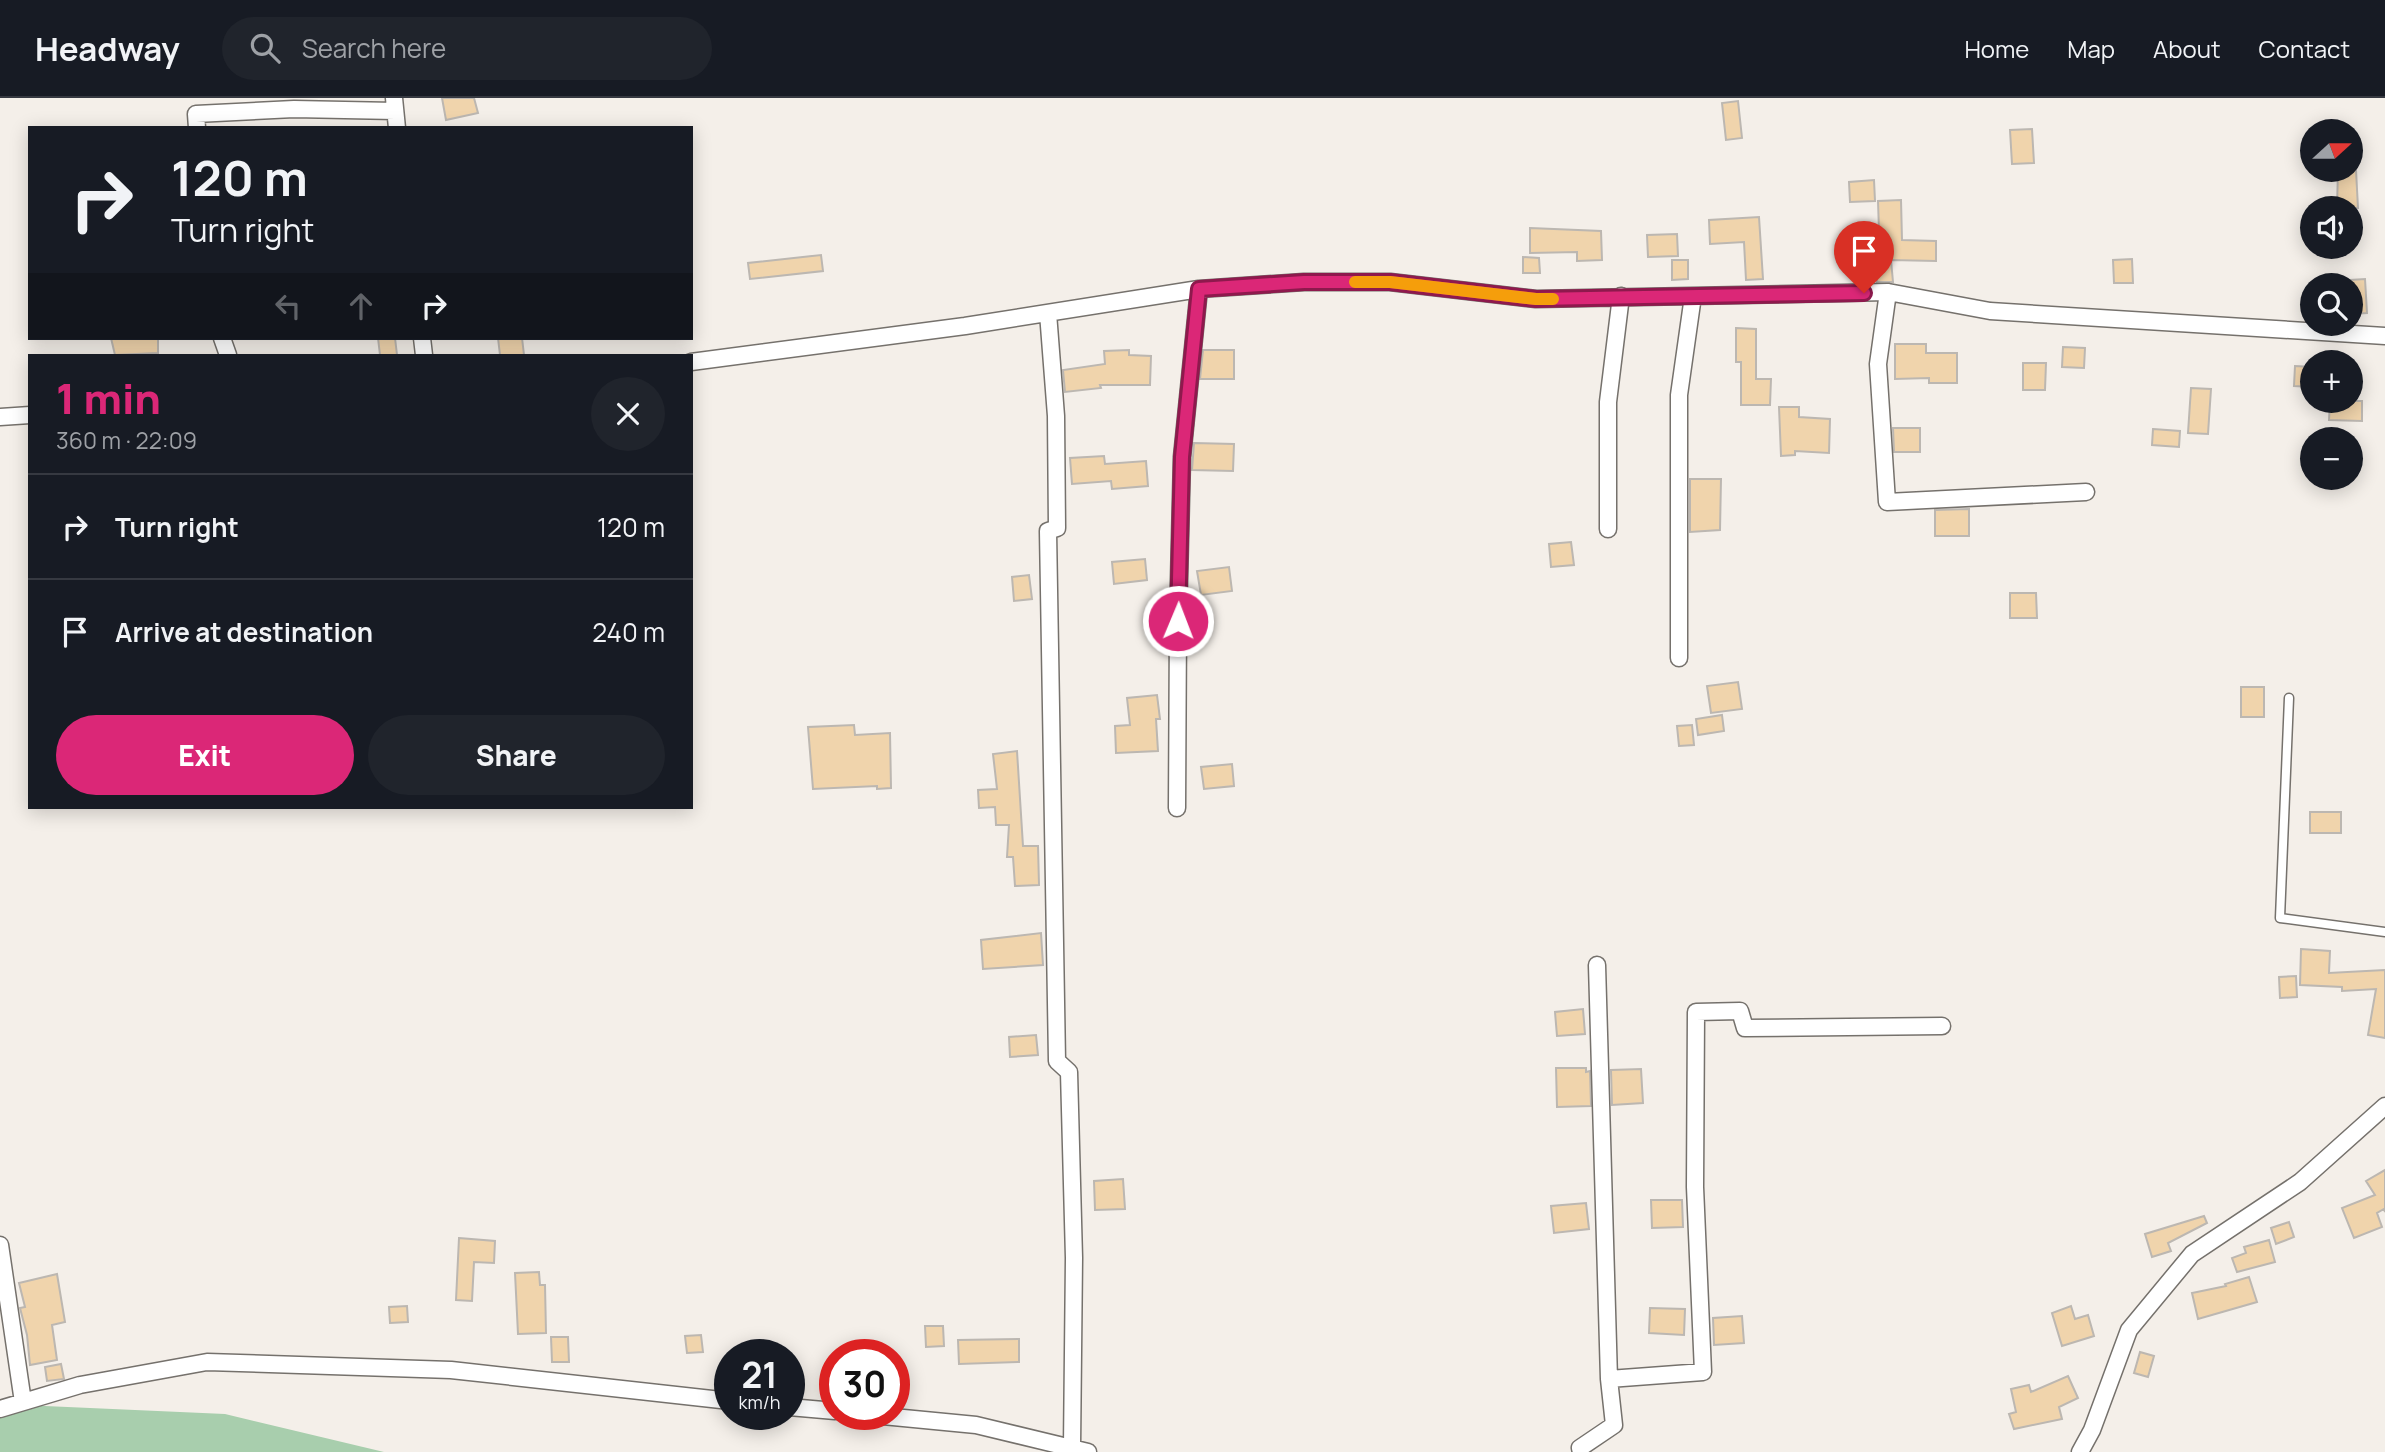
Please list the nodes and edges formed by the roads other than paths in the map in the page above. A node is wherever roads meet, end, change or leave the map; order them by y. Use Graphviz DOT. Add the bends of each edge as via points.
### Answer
graph roads {
  1 [pos="294,104"];
  2 [pos="396,112"];
  3 [pos="197,126"];
  4 [pos="1199,289"];
  5 [pos="1888,292"];
  6 [pos="1621,296"];
  7 [pos="1693,296"];
  8 [pos="1048,313"];
  9 [pos="2385,336"];
  10 [pos="693,362"];
  11 [pos="28,415"];
  12 [pos="0,417"];
  13 [pos="2086,492"];
  14 [pos="1608,529"];
  15 [pos="1679,658"];
  16 [pos="2289,698"];
  17 [pos="1177,808"];
  18 [pos="2385,932"];
  19 [pos="1597,965"];
  20 [pos="1942,1026"];
  21 [pos="2385,1106"];
  22 [pos="0,1245"];
  23 [pos="1609,1379"];
  24 [pos="714,1399"];
  25 [pos="23,1402"];
  26 [pos="0,1409"];
  27 [pos="910,1419"];
  28 [pos="1072,1447"];
  29 [pos="1088,1452"];
  30 [pos="1581,1452"];
  31 [pos="2080,1452"];
  1 -- 2 [label="street"];
  1 -- 3 [label="street" via="196,114"];
  4 -- 6 [label="street" via="1390,282 1536,299"];
  4 -- 8 [label="street"];
  4 -- 17 [label="street" via="1182,457"];
  5 -- 7 [label="street"];
  5 -- 9 [label="street" via="1990,311"];
  5 -- 13 [label="street" via="1878,364 1887,502"];
  6 -- 7 [label="street"];
  6 -- 14 [label="street" via="1608,402"];
  7 -- 15 [label="street" via="1679,395"];
  8 -- 10 [label="street"];
  8 -- 28 [label="street" via="1058,528 1048,531 1056,1048 1057,1061 1069,1072 1074,1258"];
  11 -- 12 [label="street"];
  16 -- 18 [label="lane" via="2280,918"];
  19 -- 23 [label="street"];
  20 -- 23 [label="street" via="1745,1028 1740,1011 1696,1012 1695,1187 1703,1372"];
  21 -- 31 [label="street" via="2300,1182 2192,1254 2129,1330"];
  22 -- 25 [label="street"];
  23 -- 30 [label="street" via="1614,1425 1580,1448"];
  24 -- 25 [label="street" via="452,1370 207,1362 80,1385"];
  25 -- 26 [label="street"];
  27 -- 28 [label="street" via="976,1425"];
  28 -- 29 [label="street"];
}
